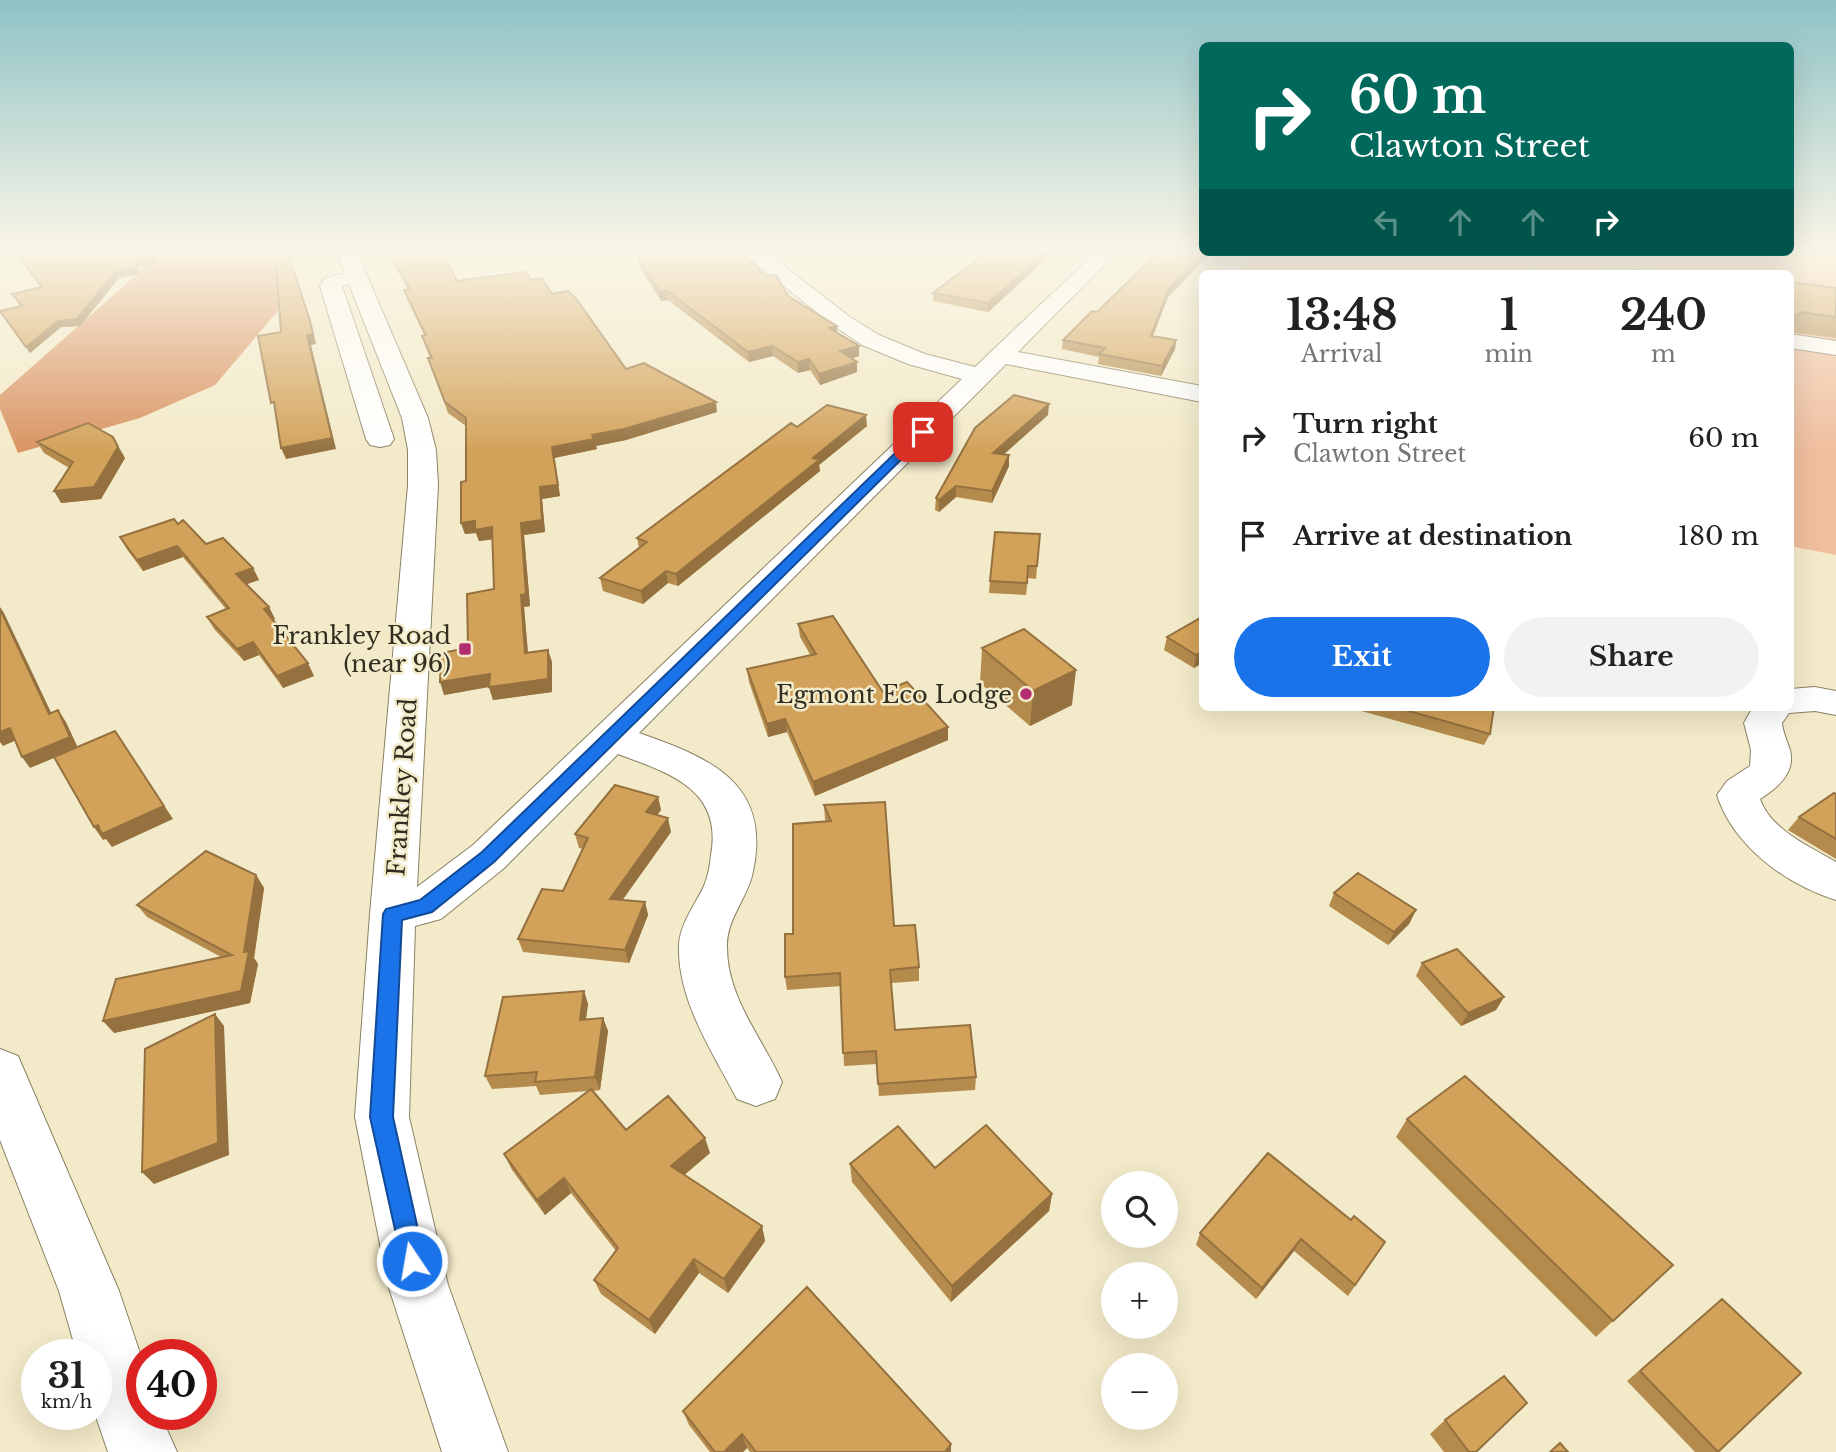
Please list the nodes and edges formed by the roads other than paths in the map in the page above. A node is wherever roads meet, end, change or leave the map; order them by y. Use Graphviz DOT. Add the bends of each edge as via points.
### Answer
graph roads {
  1 [pos="341,318"];
  2 [pos="374,318"];
  3 [pos="838,318"];
  4 [pos="1039,318"];
  5 [pos="1794,342"];
  6 [pos="1836,348"];
  7 [pos="990,366"];
  8 [pos="1199,394"];
  9 [pos="380,439"];
  10 [pos="1794,701"];
  11 [pos="1836,703"];
  12 [pos="1770,711"];
  13 [pos="610,737"];
  14 [pos="1836,883"];
  15 [pos="393,914"];
  16 [pos="0,1073"];
  17 [pos="756,1082"];
  18 [pos="144,1452"];
  19 [pos="475,1452"];
  1 -- 9 [label="street"];
  2 -- 15 [label="street, Frankley Road" via="415,418 422,450"];
  3 -- 7 [label="street" via="890,351 923,364"];
  4 -- 7 [label="street"];
  5 -- 6 [label="street"];
  7 -- 8 [label="street"];
  7 -- 13 [label="street"];
  10 -- 11 [label="street"];
  12 -- 14 [label="street" via="1762,724 1770,769 1744,787 1738,795 1740,807 1763,838"];
  13 -- 15 [label="street" via="488,857 425,906"];
  13 -- 17 [label="street" via="687,766 714,784 730,805 736,835 730,876 702,943 711,998"];
  15 -- 19 [label="street, Frankley Road" via="382,1117 418,1285"];
  16 -- 18 [label="street" via="89,1291 133,1432"];
}
